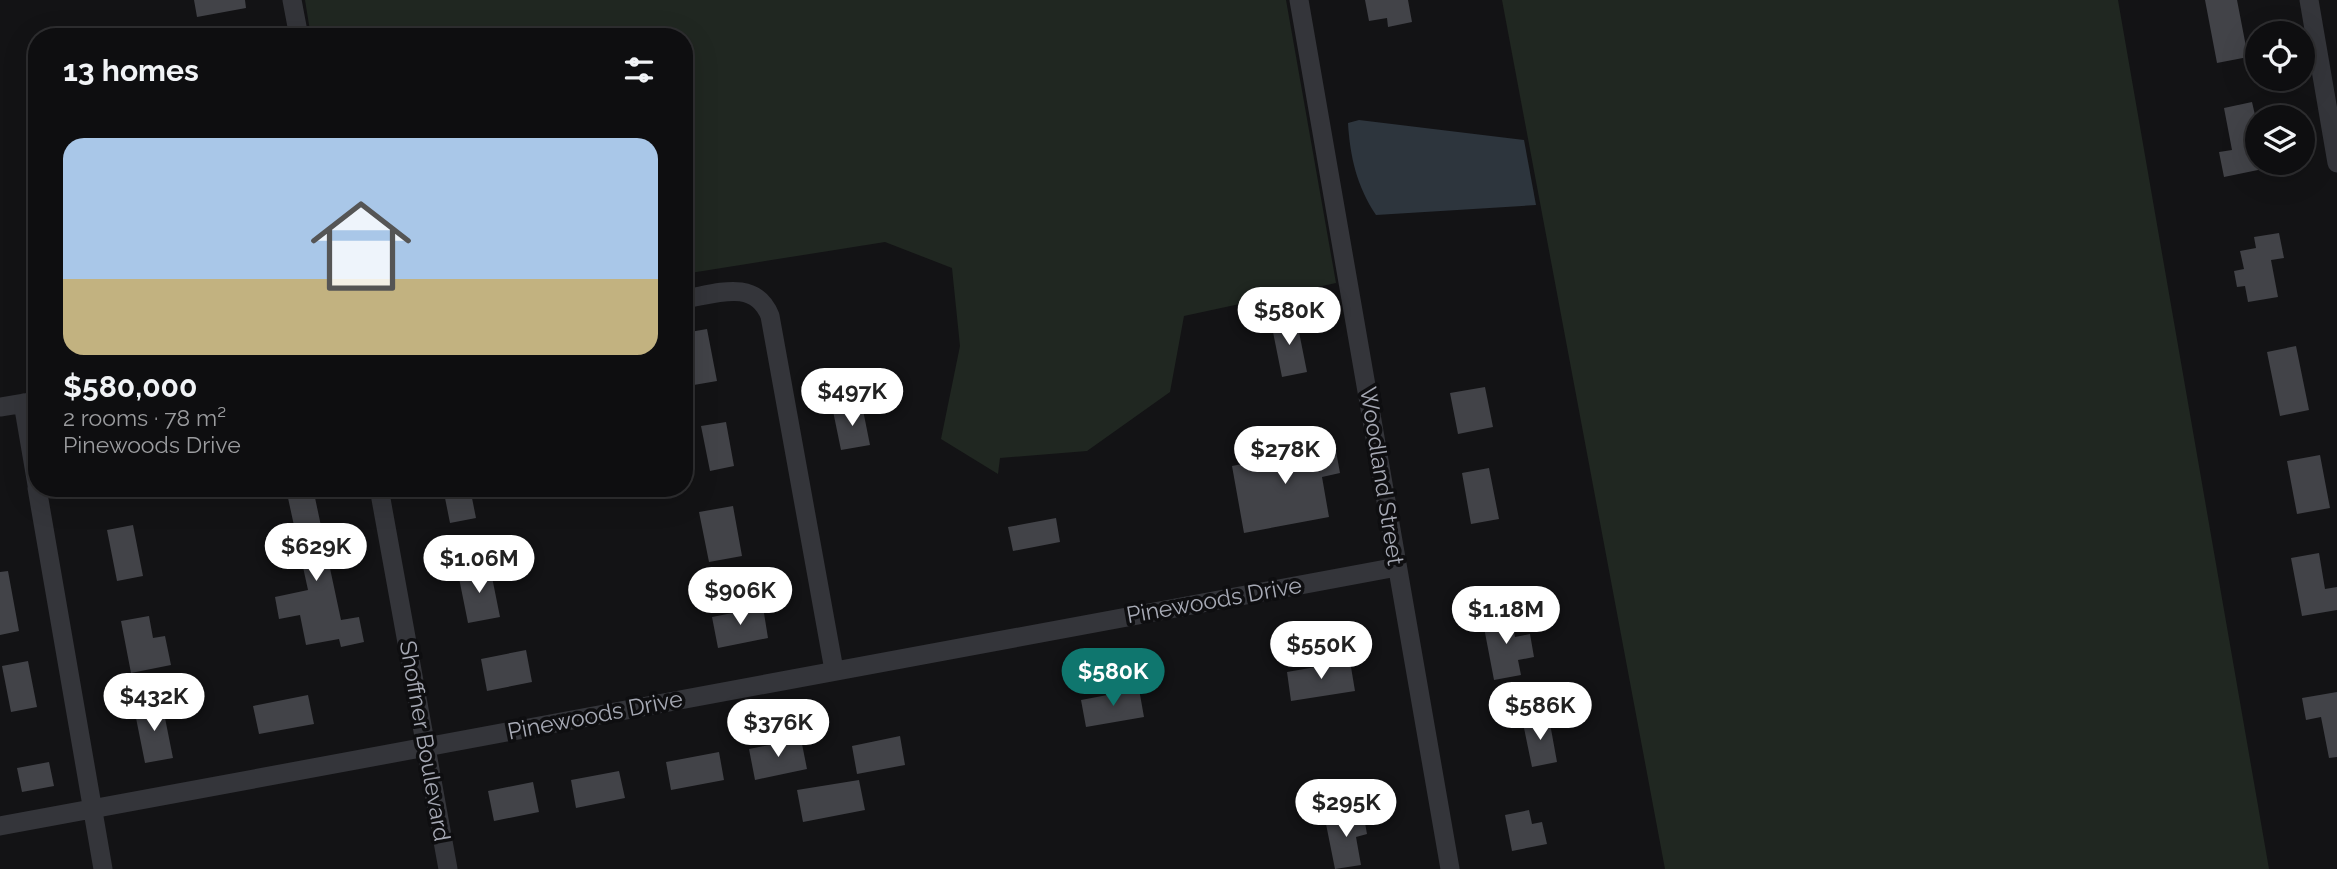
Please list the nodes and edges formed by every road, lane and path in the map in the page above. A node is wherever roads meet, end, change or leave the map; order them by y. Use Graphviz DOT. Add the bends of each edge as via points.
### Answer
graph roads {
  1 [pos="292,0"];
  2 [pos="1299,0"];
  3 [pos="2309,0"];
  4 [pos="297,28"];
  5 [pos="2337,163"];
  6 [pos="693,297"];
  7 [pos="28,402"];
  8 [pos="0,407"];
  9 [pos="39,497"];
  10 [pos="381,497"];
  11 [pos="1397,567"];
  12 [pos="834,670"];
  13 [pos="426,748"];
  14 [pos="94,811"];
  15 [pos="0,826"];
  16 [pos="103,869"];
  17 [pos="448,869"];
  18 [pos="1450,869"];
  1 -- 4 [label="street"];
  2 -- 11 [label="street, Woodland Street"];
  3 -- 5 [label="street"];
  6 -- 12 [label="street" via="741,289 760,299 771,316"];
  7 -- 8 [label="street"];
  9 -- 14 [label="street"];
  10 -- 13 [label="street, Shoffner Boulevard"];
  11 -- 12 [label="street, Pinewoods Drive"];
  11 -- 18 [label="street, Woodland Street"];
  12 -- 13 [label="street, Pinewoods Drive"];
  13 -- 14 [label="street, Pinewoods Drive"];
  13 -- 17 [label="street, Shoffner Boulevard"];
  14 -- 15 [label="street, Pinewoods Drive"];
  14 -- 16 [label="street"];
}
